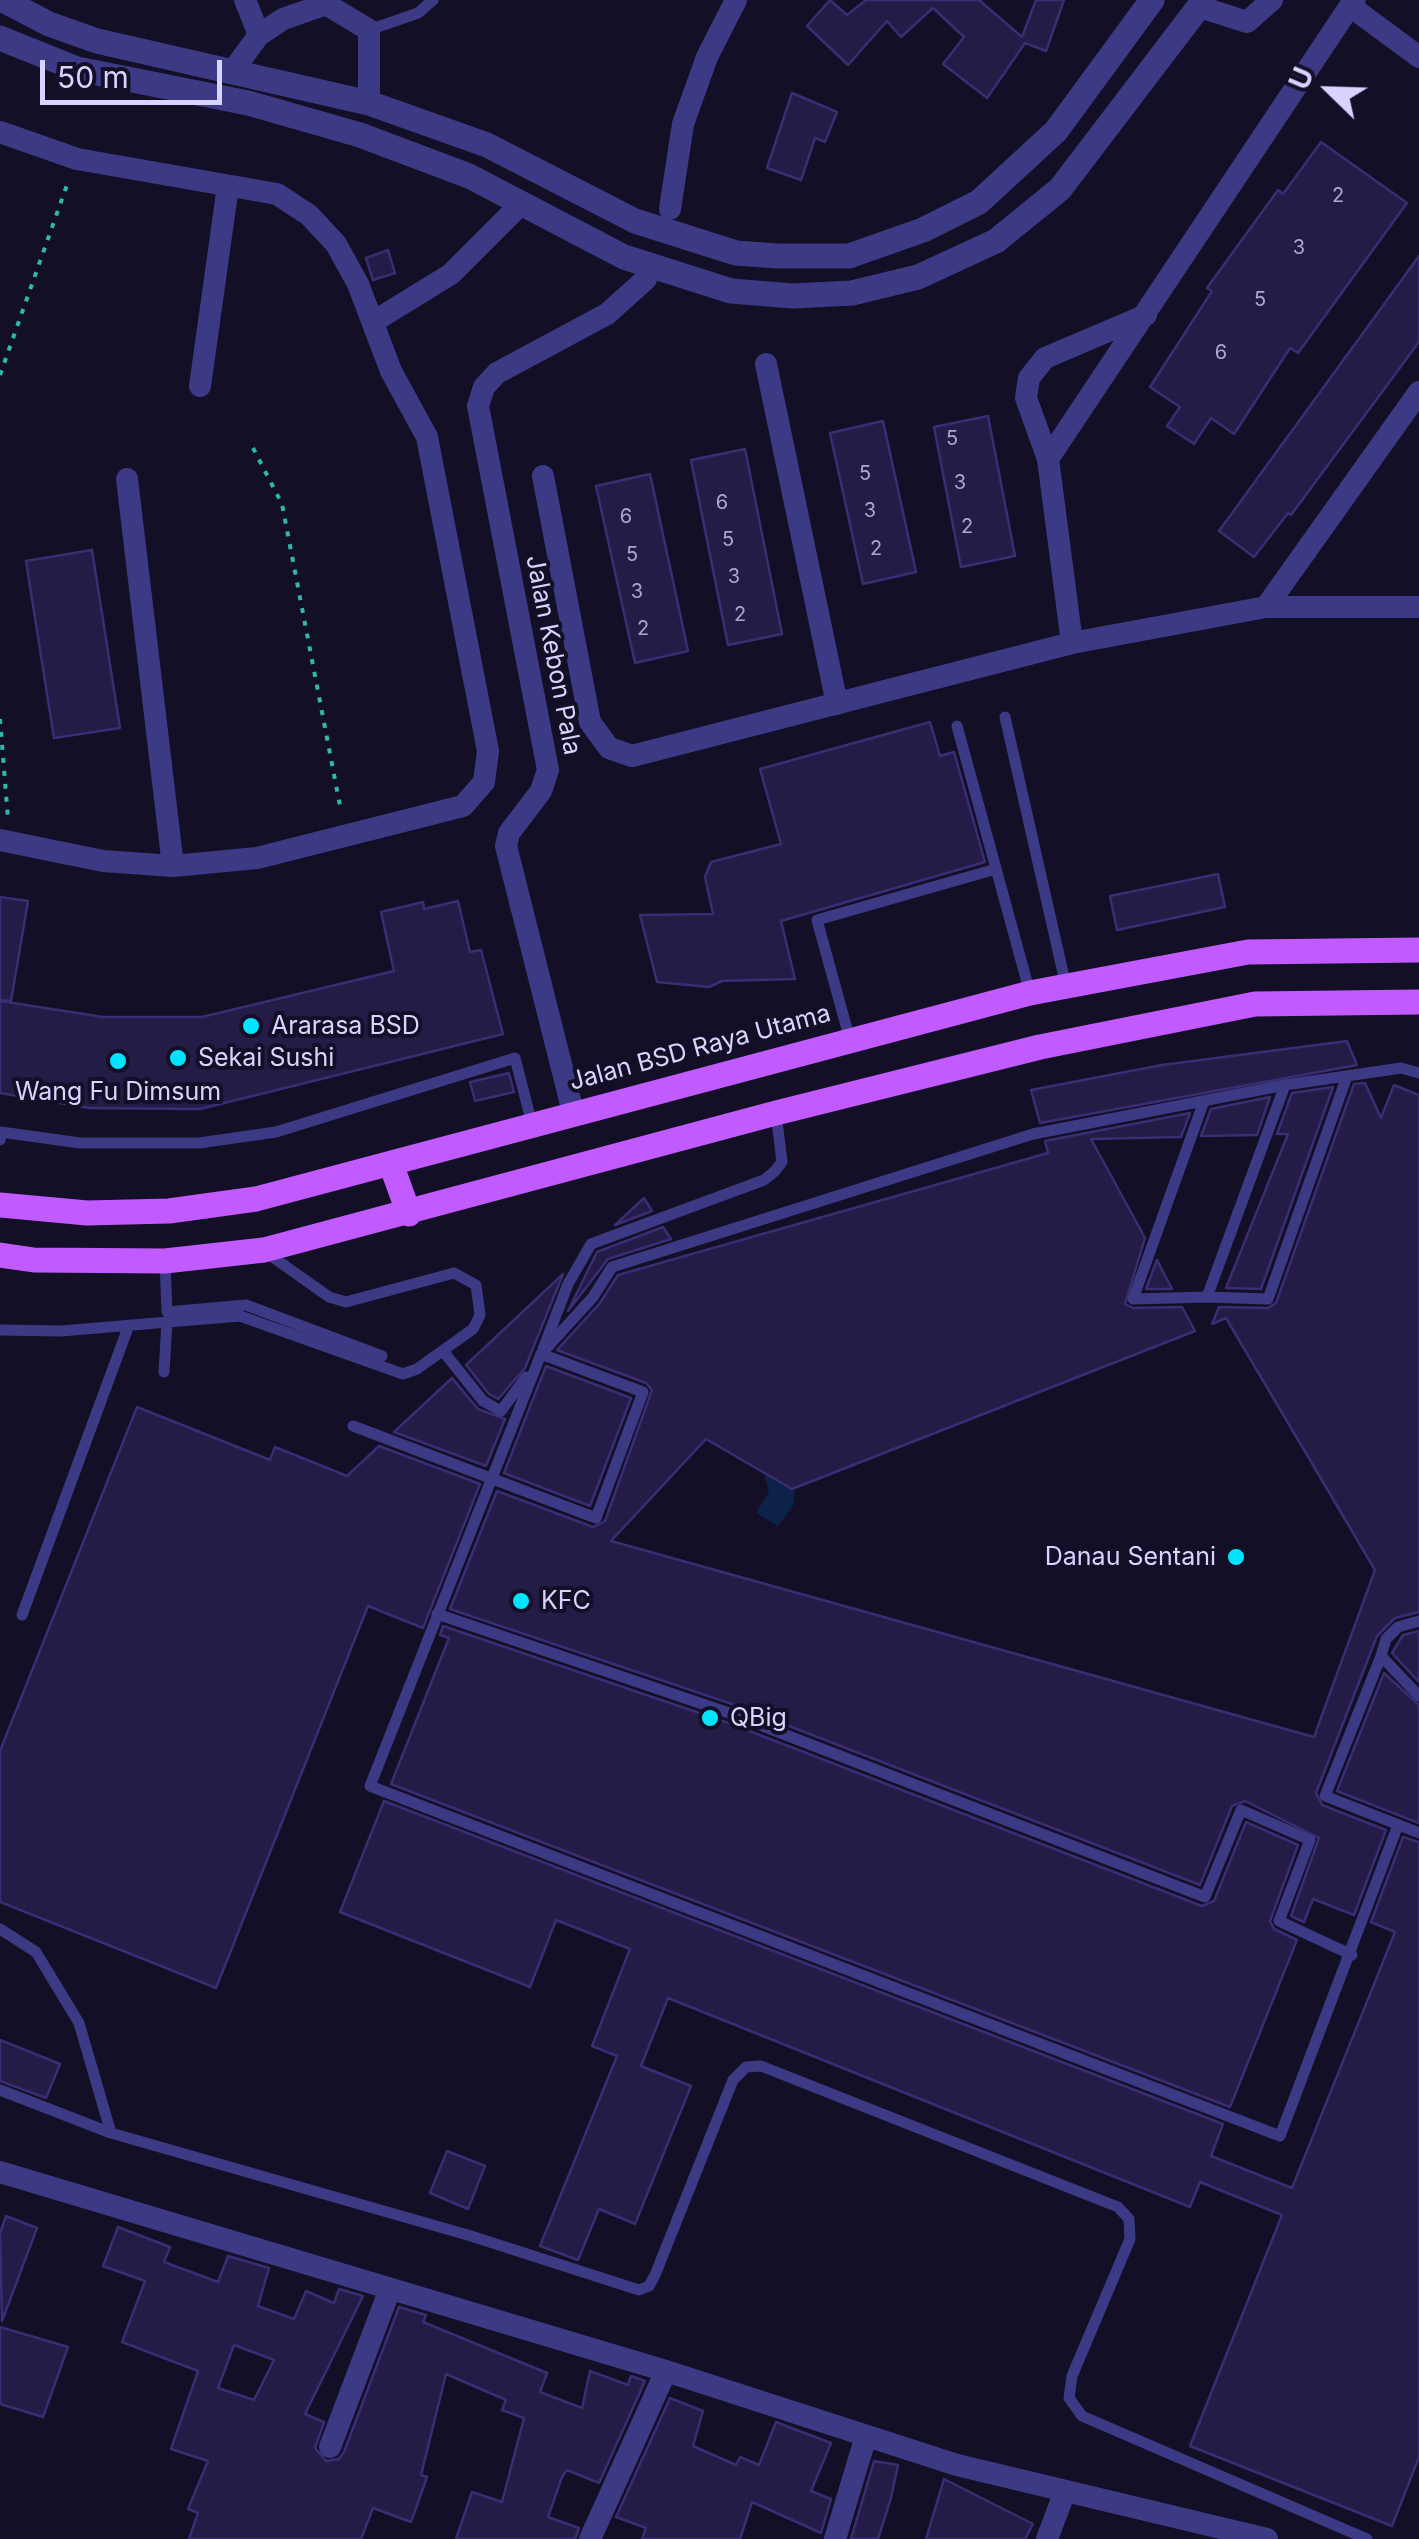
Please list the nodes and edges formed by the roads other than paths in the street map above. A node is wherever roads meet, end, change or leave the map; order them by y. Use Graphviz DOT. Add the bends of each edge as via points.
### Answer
graph roads {
  1 [pos="3,0"];
  2 [pos="246,0"];
  3 [pos="433,0"];
  4 [pos="736,0"];
  5 [pos="1152,0"];
  6 [pos="1272,0"];
  7 [pos="325,2"];
  8 [pos="1202,3"];
  9 [pos="1352,3"];
  10 [pos="369,30"];
  11 [pos="260,35"];
  12 [pos="0,38"];
  13 [pos="1419,58"];
  14 [pos="234,70"];
  15 [pos="369,103"];
  16 [pos="0,132"];
  17 [pos="228,186"];
  18 [pos="520,205"];
  19 [pos="670,209"];
  20 [pos="849,256"];
  21 [pos="646,280"];
  22 [pos="852,293"];
  23 [pos="1146,316"];
  24 [pos="373,322"];
  25 [pos="766,364"];
  26 [pos="200,386"];
  27 [pos="1419,392"];
  28 [pos="1048,459"];
  29 [pos="543,476"];
  30 [pos="127,479"];
  31 [pos="1266,607"];
  32 [pos="1419,607"];
  33 [pos="1072,643"];
  34 [pos="837,704"];
  35 [pos="1005,717"];
  36 [pos="957,726"];
  37 [pos="5,841"];
  38 [pos="173,866"];
  39 [pos="996,870"];
  40 [pos="1419,950"];
  41 [pos="1066,986"];
  42 [pos="1030,993"];
  43 [pos="1419,1002"];
  44 [pos="850,1040"];
  45 [pos="1419,1073"];
  46 [pos="1347,1076"];
  47 [pos="1285,1085"];
  48 [pos="1204,1101"];
  49 [pos="573,1112"];
  50 [pos="776,1113"];
  51 [pos="532,1124"];
  52 [pos="1,1132"];
  53 [pos="0,1140"];
  54 [pos="391,1164"];
  55 [pos="0,1205"];
  56 [pos="409,1214"];
  57 [pos="264,1250"];
  58 [pos="0,1256"];
  59 [pos="165,1262"];
  60 [pos="1207,1298"];
  61 [pos="167,1322"];
  62 [pos="129,1326"];
  63 [pos="0,1330"];
  64 [pos="443,1351"];
  65 [pos="541,1354"];
  66 [pos="382,1356"];
  67 [pos="164,1372"];
  68 [pos="353,1426"];
  69 [pos="491,1478"];
  70 [pos="437,1614"];
  71 [pos="22,1615"];
  72 [pos="1419,1621"];
  73 [pos="1381,1656"];
  74 [pos="1419,1696"];
  75 [pos="1398,1825"];
  76 [pos="1419,1833"];
  77 [pos="0,1929"];
  78 [pos="1352,1955"];
  79 [pos="0,2090"];
  80 [pos="112,2133"];
  81 [pos="0,2172"];
  82 [pos="390,2289"];
  83 [pos="666,2371"];
  84 [pos="866,2436"];
  85 [pos="330,2447"];
  86 [pos="1066,2491"];
  87 [pos="590,2539"];
  88 [pos="835,2539"];
  89 [pos="1047,2539"];
  90 [pos="1266,2539"];
  91 [pos="1367,2539"];
  1 -- 14 [label="street" via="71,34"];
  2 -- 11 [label="street"];
  3 -- 10 [label="lane" via="418,14"];
  4 -- 19 [label="street" via="706,57 683,124"];
  5 -- 20 [label="street" via="1056,131 979,202"];
  6 -- 8 [label="street" via="1247,22"];
  7 -- 10 [label="street"];
  7 -- 11 [label="street"];
  8 -- 22 [label="street" via="1060,189 996,241 918,276"];
  9 -- 13 [label="street"];
  9 -- 23 [label="street"];
  10 -- 15 [label="street"];
  11 -- 14 [label="street"];
  12 -- 18 [label="street" via="77,69 248,103 360,135 469,176"];
  14 -- 15 [label="street"];
  15 -- 20 [label="street" via="487,145 592,201 695,241 736,253"];
  16 -- 17 [label="street" via="77,159"];
  17 -- 24 [label="street" via="277,194 309,215 336,244"];
  17 -- 26 [label="street"];
  18 -- 22 [label="street" via="624,257 697,282 793,296"];
  18 -- 24 [label="street" via="451,274"];
  20 -- 22 [label="street"];
  21 -- 49 [label="street, Jalan Kebon Pala" via="607,314 497,373 478,406 548,770 506,846"];
  23 -- 28 [label="street"];
  23 -- 28 [label="street" via="1045,358 1029,378 1026,398"];
  24 -- 38 [label="street" via="426,437 488,751 484,782 463,806 257,858"];
  25 -- 34 [label="street"];
  27 -- 31 [label="street"];
  28 -- 33 [label="street"];
  29 -- 34 [label="street" via="590,722 609,748 632,756"];
  30 -- 38 [label="street"];
  31 -- 32 [label="street"];
  31 -- 33 [label="street"];
  33 -- 34 [label="street"];
  35 -- 41 [label="lane"];
  36 -- 39 [label="lane"];
  37 -- 38 [label="street" via="104,861"];
  39 -- 42 [label="lane"];
  39 -- 44 [label="lane" via="817,920"];
  40 -- 41 [label="main road, Jalan BSD Raya Utama" via="1248,952"];
  41 -- 42 [label="main road, Jalan BSD Raya Utama"];
  42 -- 44 [label="main road, Jalan BSD Raya Utama"];
  43 -- 50 [label="main road" via="1255,1004"];
  44 -- 49 [label="main road, Jalan BSD Raya Utama"];
  45 -- 46 [label="lane" via="1401,1068"];
  46 -- 47 [label="lane"];
  46 -- 60 [label="lane" via="1268,1299"];
  47 -- 48 [label="lane"];
  47 -- 60 [label="lane"];
  48 -- 60 [label="lane" via="1133,1299"];
  48 -- 65 [label="lane" via="1033,1134 612,1267"];
  49 -- 51 [label="main road, Jalan BSD Raya Utama"];
  50 -- 56 [label="main road"];
  50 -- 65 [label="lane" via="782,1162 764,1180 590,1244"];
  51 -- 52 [label="lane" via="516,1058 276,1132 80,1144"];
  51 -- 54 [label="main road, Jalan BSD Raya Utama"];
  52 -- 53 [label="lane"];
  54 -- 55 [label="main road, Jalan BSD Raya Utama" via="256,1199 169,1211"];
  54 -- 56 [label="main road"];
  56 -- 57 [label="main road"];
  57 -- 59 [label="main road"];
  57 -- 64 [label="lane" via="346,1302 454,1272 476,1284 480,1314 473,1329"];
  58 -- 59 [label="main road"];
  59 -- 66 [label="lane" via="167,1312 246,1304"];
  61 -- 62 [label="lane"];
  61 -- 64 [label="lane" via="240,1316 403,1374"];
  61 -- 67 [label="lane"];
  62 -- 63 [label="lane"];
  62 -- 71 [label="lane"];
  64 -- 65 [label="lane" via="483,1400 501,1411"];
  65 -- 69 [label="lane"];
  65 -- 69 [label="lane" via="643,1392 596,1518"];
  68 -- 69 [label="lane"];
  69 -- 70 [label="lane"];
  70 -- 78 [label="lane" via="729,1712 1205,1897 1241,1810 1310,1840 1279,1921"];
  70 -- 78 [label="lane" via="370,1786 1280,2136"];
  72 -- 73 [label="lane" via="1398,1627"];
  73 -- 74 [label="lane"];
  73 -- 75 [label="lane" via="1326,1796"];
  75 -- 76 [label="lane"];
  75 -- 78 [label="lane"];
  77 -- 80 [label="lane" via="36,1952 79,2023"];
  79 -- 80 [label="lane"];
  80 -- 91 [label="lane" via="639,2290 655,2274 733,2080 746,2067 761,2066 1118,2207 1128,2219 1130,2239 1072,2376 1069,2398 1082,2416"];
  81 -- 82 [label="street"];
  82 -- 83 [label="street"];
  82 -- 85 [label="street"];
  83 -- 84 [label="street"];
  83 -- 87 [label="street"];
  84 -- 86 [label="street"];
  84 -- 88 [label="street"];
  86 -- 89 [label="street"];
  86 -- 90 [label="street"];
}
